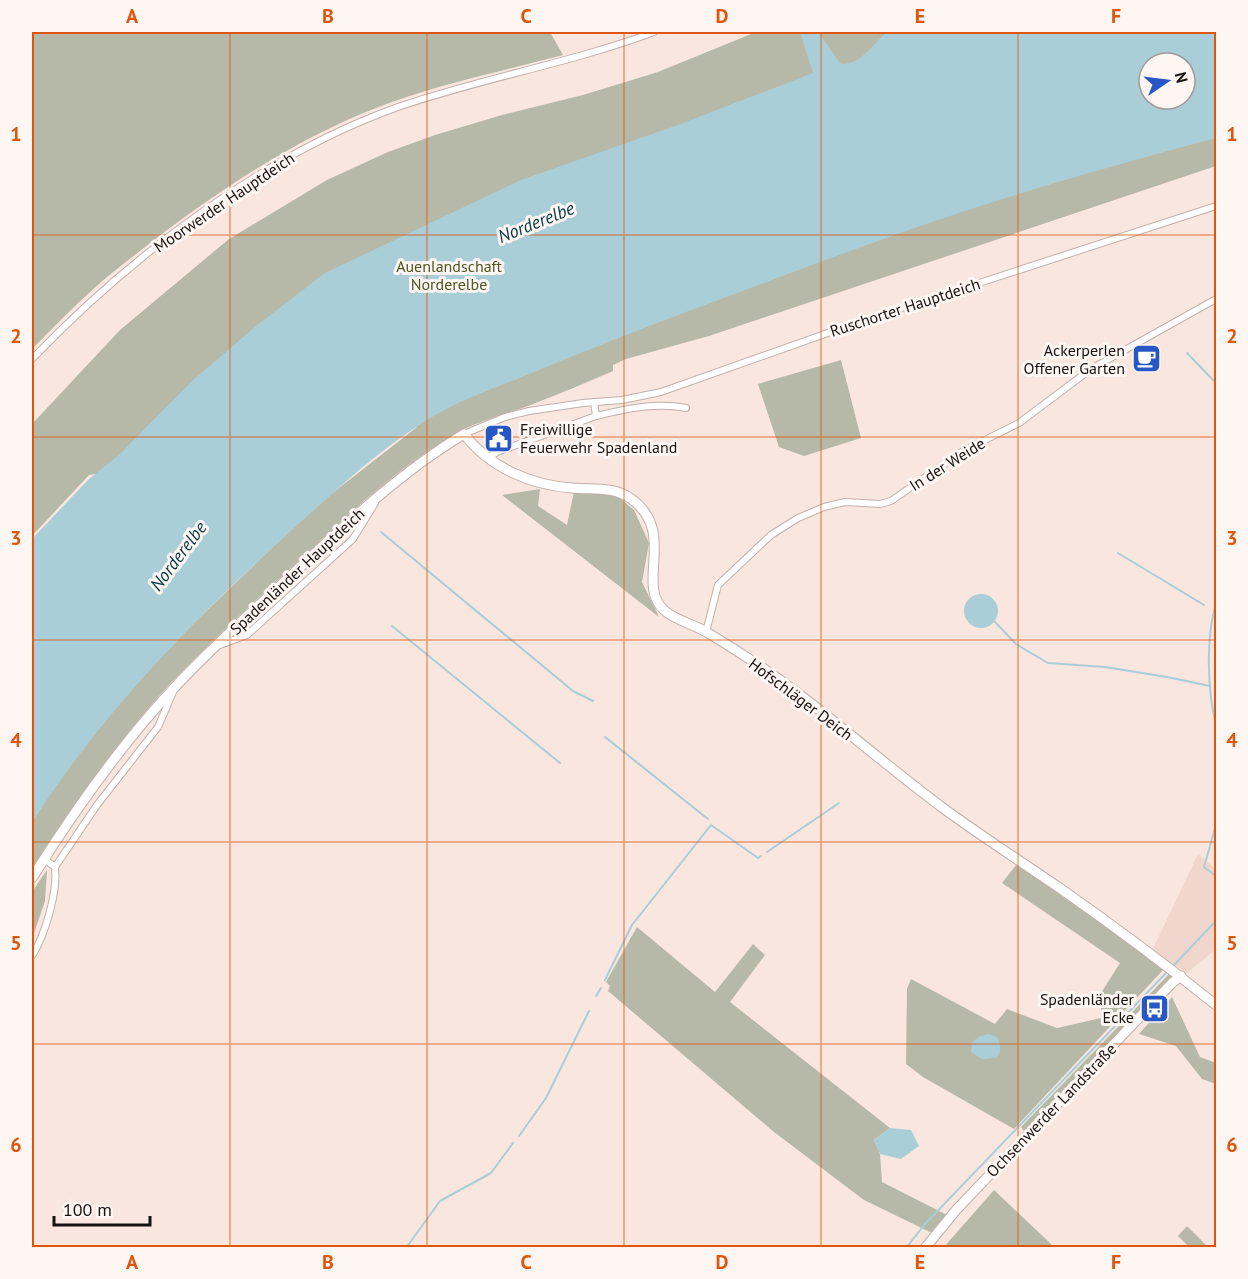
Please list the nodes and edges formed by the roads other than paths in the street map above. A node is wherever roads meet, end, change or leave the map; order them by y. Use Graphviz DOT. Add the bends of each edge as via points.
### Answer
graph roads {
  1 [pos="654,32"];
  2 [pos="1216,206"];
  3 [pos="1203,211"];
  4 [pos="1216,212"];
  5 [pos="1216,299"];
  6 [pos="32,359"];
  7 [pos="594,402"];
  8 [pos="686,408"];
  9 [pos="596,416"];
  10 [pos="464,434"];
  11 [pos="489,458"];
  12 [pos="379,495"];
  13 [pos="706,632"];
  14 [pos="216,647"];
  15 [pos="175,687"];
  16 [pos="44,859"];
  17 [pos="55,867"];
  18 [pos="32,878"];
  19 [pos="32,956"];
  20 [pos="1174,972"];
  21 [pos="1216,1005"];
  22 [pos="925,1248"];
  1 -- 6 [label="street, Moorwerder Hauptdeich" via="397,108 308,146 216,203 142,258"];
  2 -- 3 [label="street, Ruschorter Hauptdeich"];
  3 -- 4 [label="street"];
  3 -- 7 [label="street, Ruschorter Hauptdeich" via="856,323 660,392"];
  5 -- 13 [label="street, In der Weide" via="1091,369 1019,423 963,451 891,501 845,502 824,507 771,535 718,585"];
  7 -- 9 [label="street"];
  7 -- 10 [label="street, Ruschorter Hauptdeich" via="505,417"];
  8 -- 9 [label="street" via="652,406"];
  9 -- 11 [label="street"];
  10 -- 11 [label="street, Hofschläger Deich"];
  10 -- 12 [label="street, Spadenländer Hauptdeich"];
  11 -- 13 [label="street, Hofschläger Deich" via="538,484 607,489 631,498 651,524 656,543 653,589 657,600 670,614"];
  12 -- 14 [label="street, Spadenländer Hauptdeich"];
  12 -- 14 [label="street, Spadenländer Hauptdeich" via="353,539 247,635"];
  13 -- 20 [label="street, Hofschläger Deich" via="795,691 945,810"];
  14 -- 15 [label="street, Spadenländer Hauptdeich"];
  15 -- 16 [label="street, Spadenländer Hauptdeich" via="97,780"];
  15 -- 17 [label="street" via="158,727 96,805"];
  16 -- 17 [label="street"];
  16 -- 18 [label="street, Spadenländer Hauptdeich"];
  17 -- 19 [label="street" via="52,901"];
  20 -- 21 [label="street, Hofschläger Deich"];
  20 -- 22 [label="street, Ochsenwerder Landstraße" via="1165,991 968,1196"];
}
